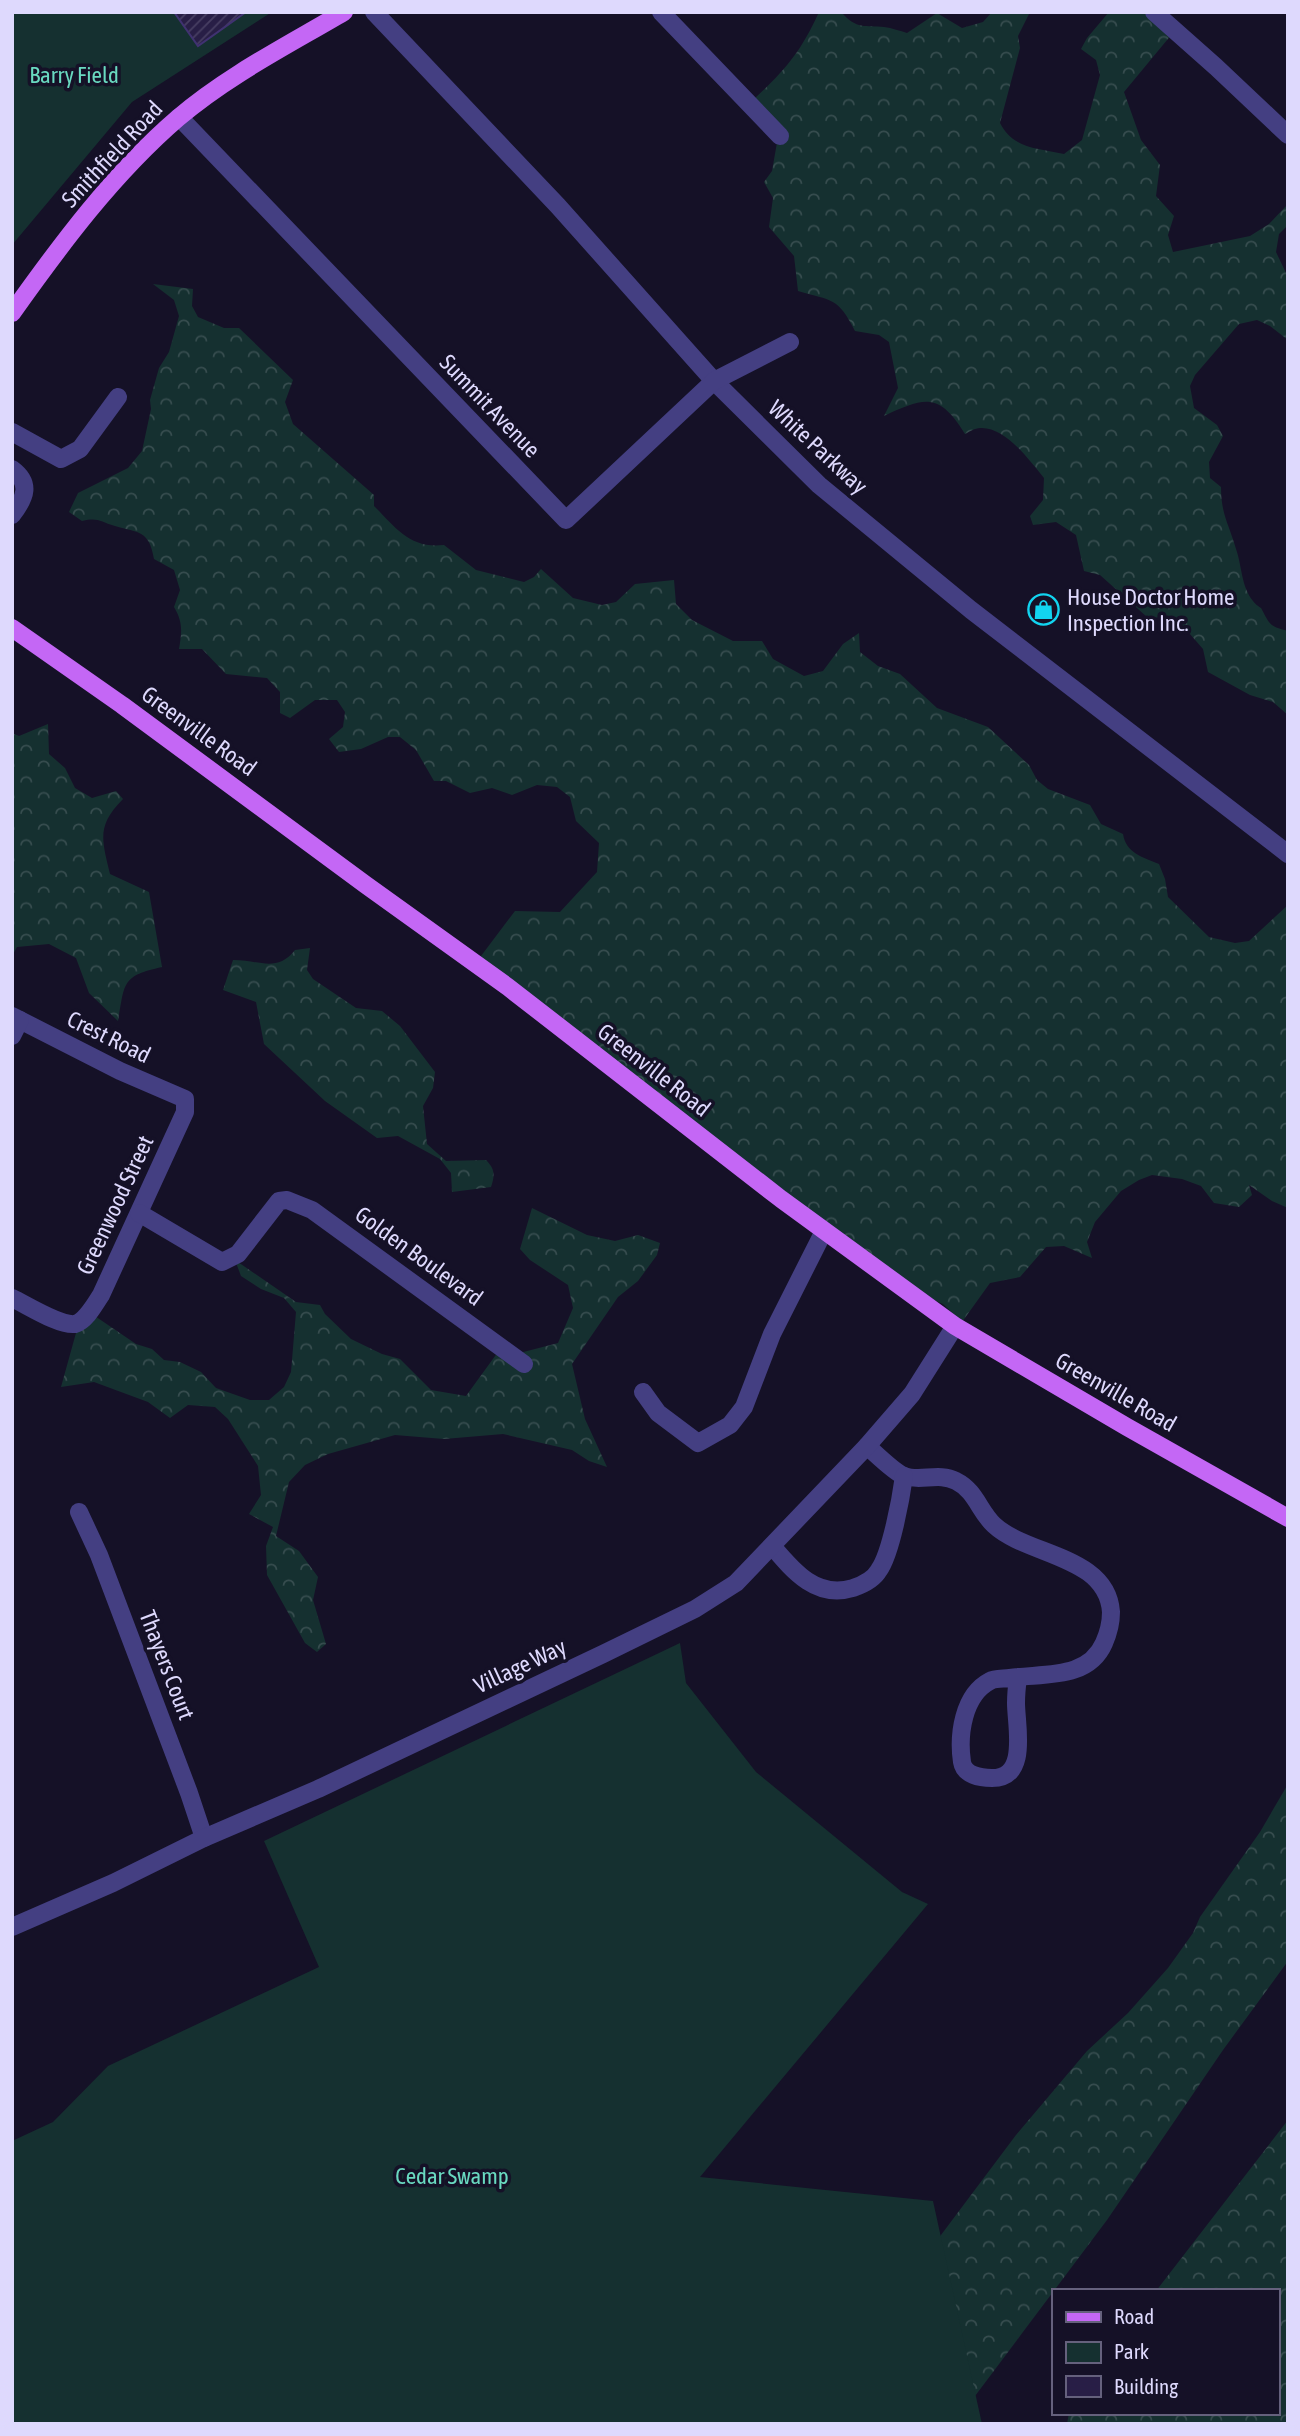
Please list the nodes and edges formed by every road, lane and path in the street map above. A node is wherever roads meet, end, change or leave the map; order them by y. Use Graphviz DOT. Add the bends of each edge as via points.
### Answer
graph roads {
  1 [pos="344,12"];
  2 [pos="374,12"];
  3 [pos="661,12"];
  4 [pos="1154,12"];
  5 [pos="179,117"];
  6 [pos="1288,135"];
  7 [pos="780,136"];
  8 [pos="12,313"];
  9 [pos="790,342"];
  10 [pos="714,381"];
  11 [pos="118,397"];
  12 [pos="12,432"];
  13 [pos="12,468"];
  14 [pos="12,515"];
  15 [pos="12,628"];
  16 [pos="1288,854"];
  17 [pos="15,1024"];
  18 [pos="185,1099"];
  19 [pos="139,1213"];
  20 [pos="824,1231"];
  21 [pos="12,1298"];
  22 [pos="955,1325"];
  23 [pos="524,1364"];
  24 [pos="643,1392"];
  25 [pos="867,1446"];
  26 [pos="904,1476"];
  27 [pos="79,1512"];
  28 [pos="1288,1518"];
  29 [pos="773,1547"];
  30 [pos="1018,1677"];
  31 [pos="204,1838"];
  32 [pos="12,1927"];
  1 -- 5 [label="main road, Smithfield Road" via="242,72"];
  2 -- 10 [label="street, White Parkway" via="558,206"];
  3 -- 7 [label="street"];
  4 -- 6 [label="street"];
  5 -- 8 [label="main road, Smithfield Road" via="100,197"];
  5 -- 10 [label="street, Summit Avenue" via="566,520"];
  9 -- 10 [label="street, Summit Avenue"];
  10 -- 16 [label="street, White Parkway" via="819,485 971,610"];
  11 -- 12 [label="street" via="80,449 61,459"];
  13 -- 14 [label="street" via="26,485"];
  15 -- 20 [label="main road, Greenville Road" via="508,986"];
  17 -- 18 [label="street, Crest Road"];
  18 -- 19 [label="street, Greenwood Street" via="185,1112"];
  19 -- 21 [label="street, Greenwood Street" via="101,1295 76,1324 61,1322"];
  19 -- 23 [label="street, Golden Boulevard" via="222,1262 238,1254 279,1201 287,1200 312,1210"];
  20 -- 22 [label="main road, Greenville Road"];
  20 -- 24 [label="street" via="772,1335 744,1408 730,1425 698,1443 658,1413"];
  22 -- 25 [label="street, Village Way" via="912,1394"];
  22 -- 28 [label="main road, Greenville Road"];
  25 -- 26 [label="street"];
  25 -- 29 [label="street, Village Way"];
  26 -- 29 [label="street" via="901,1501 879,1570 863,1585 842,1591 806,1582"];
  26 -- 30 [label="street" via="940,1476 965,1485 993,1524 1084,1568 1105,1592 1111,1612 1109,1632 1100,1651 1083,1667"];
  27 -- 31 [label="street, Thayers Court"];
  29 -- 31 [label="street, Village Way" via="736,1583 695,1609"];
  30 -- 30 [label="street" via="990,1681 966,1708 962,1763 973,1775 993,1778 1015,1765"];
  31 -- 32 [label="street, Village Way"];
}
